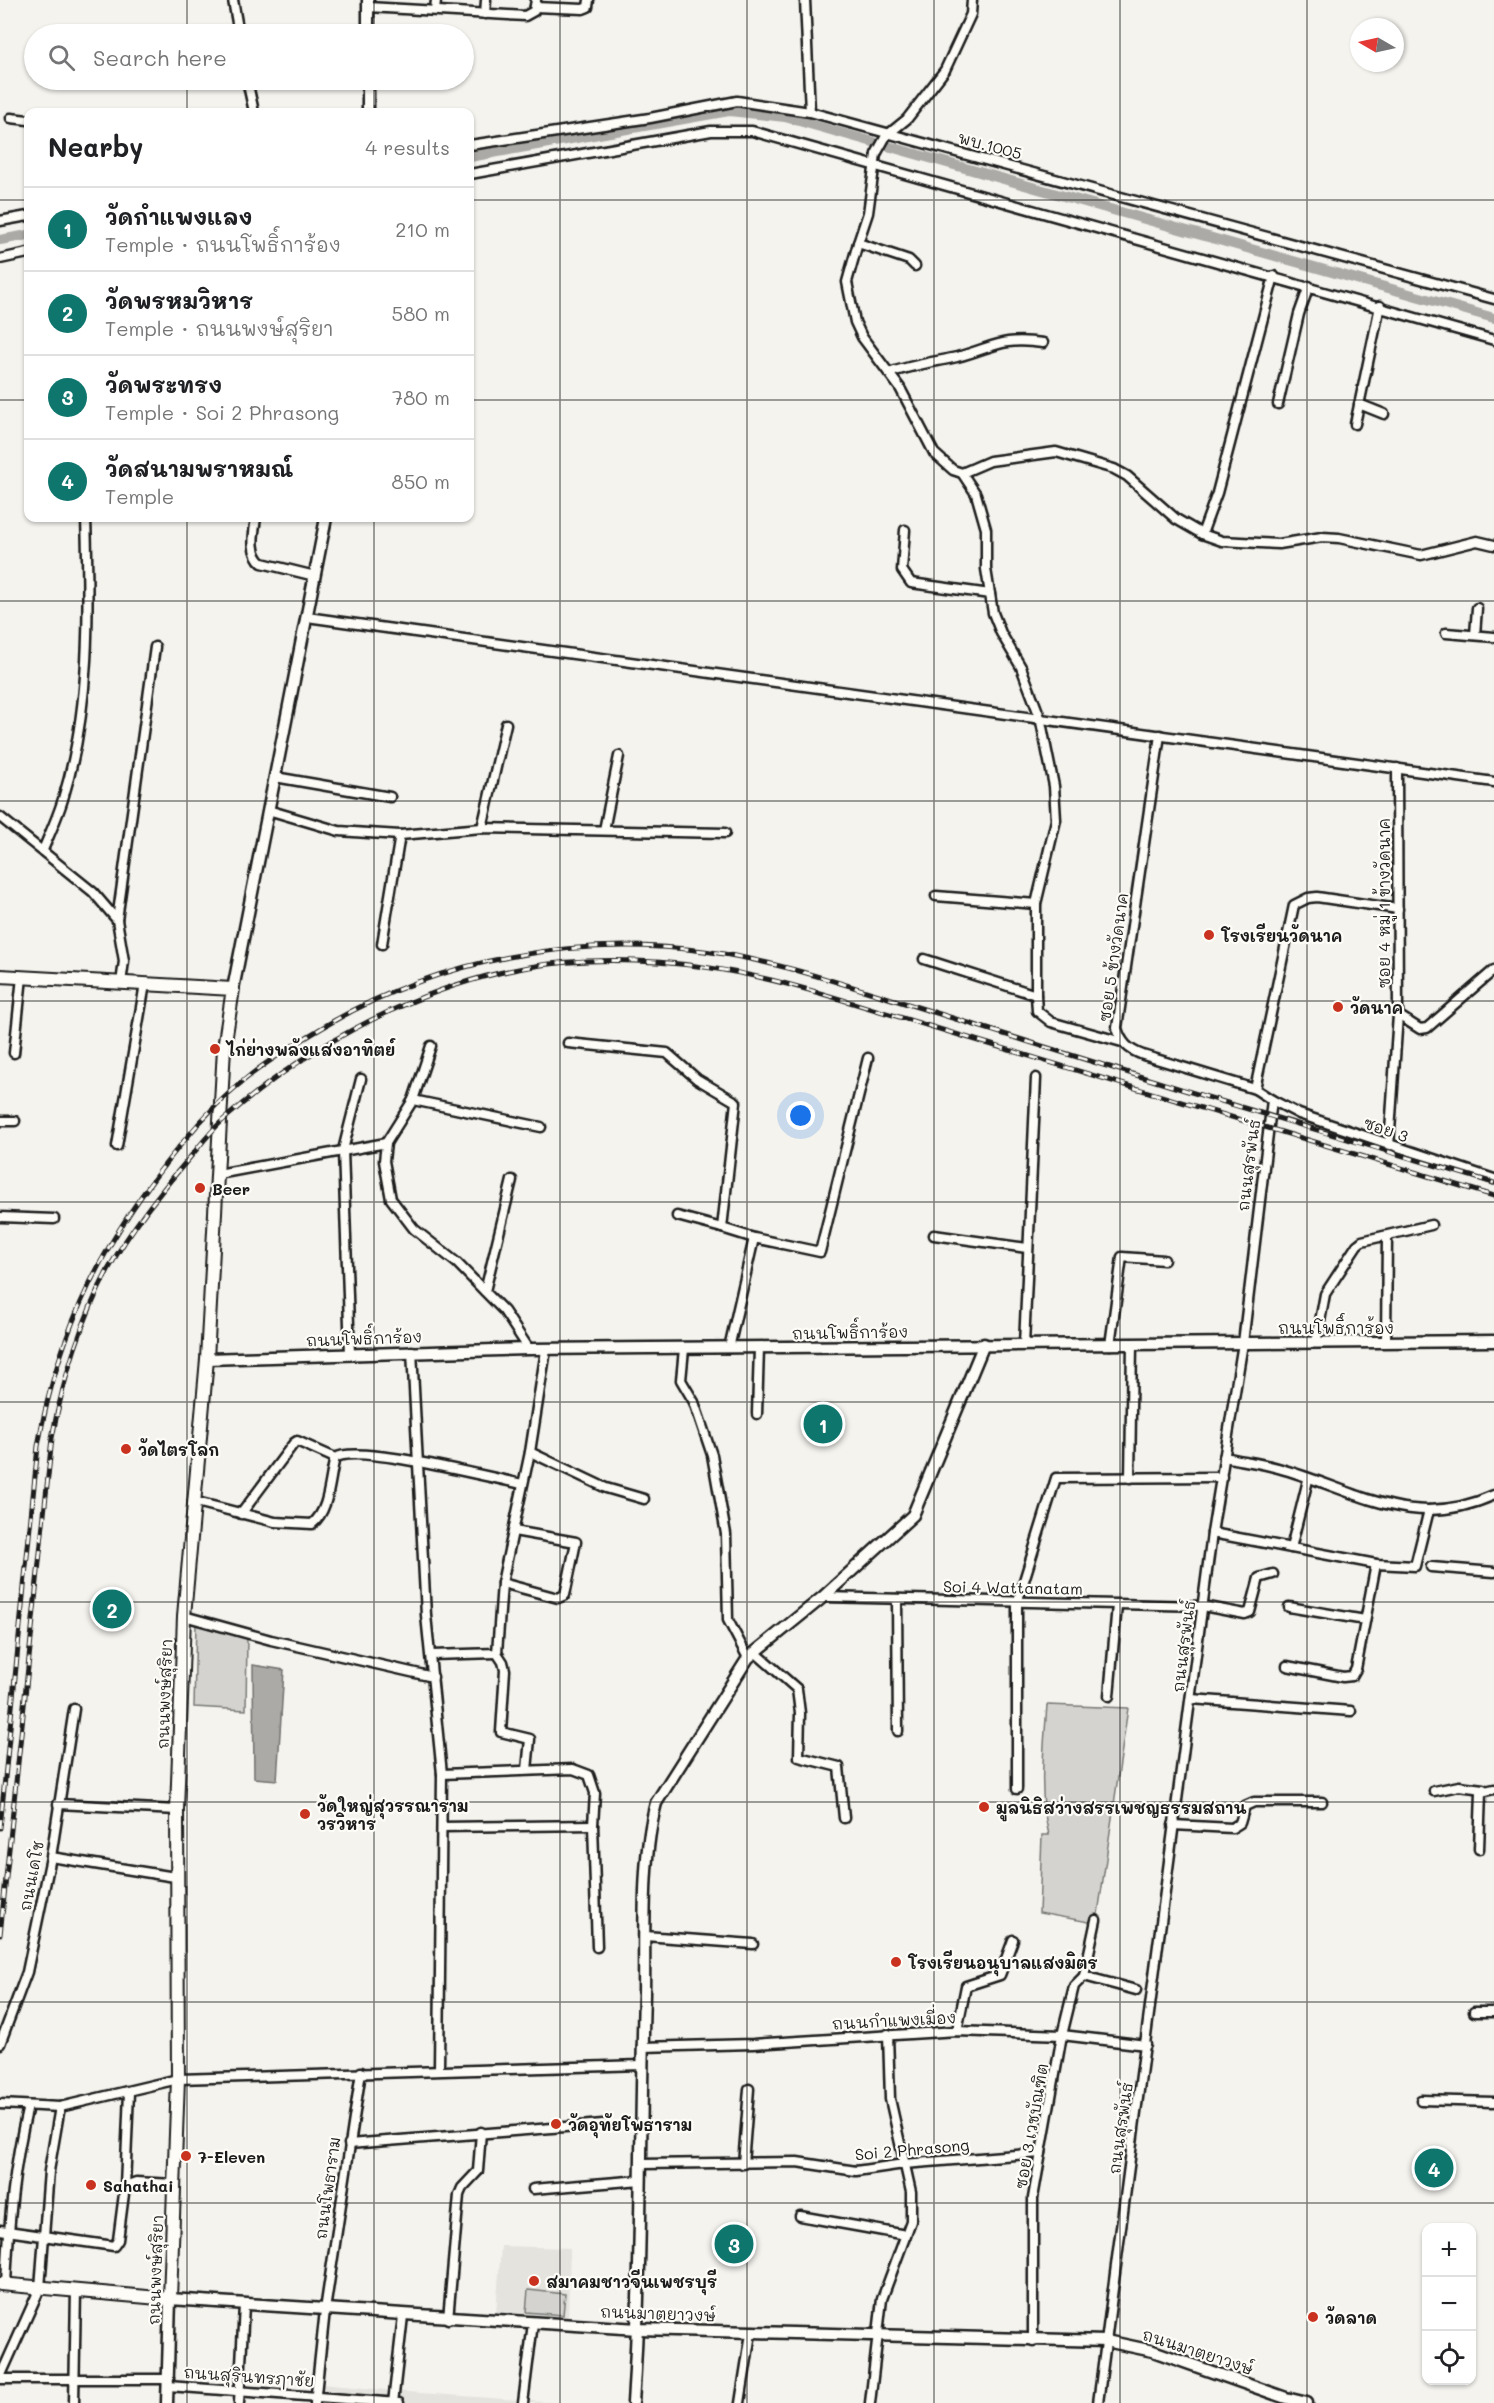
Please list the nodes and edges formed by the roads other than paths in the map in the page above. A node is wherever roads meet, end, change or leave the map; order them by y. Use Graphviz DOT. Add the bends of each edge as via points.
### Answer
graph roads {
  1 [pos="233,0"];
  2 [pos="436,0"];
  3 [pos="486,0"];
  4 [pos="589,0"];
  5 [pos="805,0"];
  6 [pos="972,0"];
  7 [pos="368,3"];
  8 [pos="535,3"];
  9 [pos="435,10"];
  10 [pos="485,14"];
  11 [pos="237,24"];
  12 [pos="368,24"];
  13 [pos="249,90"];
  14 [pos="368,90"];
  15 [pos="253,108"];
  16 [pos="368,108"];
  17 [pos="810,112"];
  18 [pos="11,118"];
  19 [pos="24,120"];
  20 [pos="887,135"];
  21 [pos="474,144"];
  22 [pos="875,165"];
  23 [pos="474,173"];
  24 [pos="24,217"];
  25 [pos="0,221"];
  26 [pos="858,243"];
  27 [pos="24,255"];
  28 [pos="0,259"];
  29 [pos="915,266"];
  30 [pos="1274,276"];
  31 [pos="1309,286"];
  32 [pos="1494,299"];
  33 [pos="1380,306"];
  34 [pos="1494,340"];
  35 [pos="1043,343"];
  36 [pos="889,373"];
  37 [pos="1278,404"];
  38 [pos="1359,404"];
  39 [pos="1384,414"];
  40 [pos="1355,424"];
  41 [pos="962,473"];
  42 [pos="86,522"];
  43 [pos="256,522"];
  44 [pos="325,522"];
  45 [pos="905,530"];
  46 [pos="1202,534"];
  47 [pos="1494,545"];
  48 [pos="315,576"];
  49 [pos="990,594"];
  50 [pos="1477,608"];
  51 [pos="307,617"];
  52 [pos="1446,633"];
  53 [pos="1475,635"];
  54 [pos="1494,637"];
  55 [pos="155,647"];
  56 [pos="1041,719"];
  57 [pos="506,724"];
  58 [pos="1160,735"];
  59 [pos="620,756"];
  60 [pos="1397,768"];
  61 [pos="275,777"];
  62 [pos="1494,782"];
  63 [pos="390,797"];
  64 [pos="268,810"];
  65 [pos="0,817"];
  66 [pos="482,828"];
  67 [pos="604,830"];
  68 [pos="725,833"];
  69 [pos="400,835"];
  70 [pos="43,850"];
  71 [pos="936,896"];
  72 [pos="1036,904"];
  73 [pos="1398,909"];
  74 [pos="117,920"];
  75 [pos="381,944"];
  76 [pos="924,959"];
  77 [pos="1494,970"];
  78 [pos="0,976"];
  79 [pos="22,977"];
  80 [pos="121,983"];
  81 [pos="145,984"];
  82 [pos="233,989"];
  83 [pos="1036,995"];
  84 [pos="1398,1015"];
  85 [pos="1122,1042"];
  86 [pos="568,1043"];
  87 [pos="431,1046"];
  88 [pos="14,1053"];
  89 [pos="868,1058"];
  90 [pos="1036,1078"];
  91 [pos="361,1079"];
  92 [pos="1255,1089"];
  93 [pos="413,1100"];
  94 [pos="1272,1100"];
  95 [pos="0,1121"];
  96 [pos="15,1121"];
  97 [pos="541,1127"];
  98 [pos="386,1143"];
  99 [pos="117,1146"];
  100 [pos="1389,1146"];
  101 [pos="343,1149"];
  102 [pos="218,1174"];
  103 [pos="1494,1179"];
  104 [pos="512,1180"];
  105 [pos="677,1216"];
  106 [pos="0,1217"];
  107 [pos="54,1219"];
  108 [pos="1431,1226"];
  109 [pos="722,1228"];
  110 [pos="934,1235"];
  111 [pos="1387,1236"];
  112 [pos="754,1238"];
  113 [pos="1027,1248"];
  114 [pos="1164,1260"];
  115 [pos="485,1291"];
  116 [pos="1494,1341"];
  117 [pos="1316,1342"];
  118 [pos="1386,1342"];
  119 [pos="1242,1343"];
  120 [pos="984,1344"];
  121 [pos="1132,1344"];
  122 [pos="1024,1345"];
  123 [pos="1110,1345"];
  124 [pos="684,1348"];
  125 [pos="729,1348"];
  126 [pos="759,1348"];
  127 [pos="529,1349"];
  128 [pos="546,1350"];
  129 [pos="412,1351"];
  130 [pos="350,1354"];
  131 [pos="207,1359"];
  132 [pos="757,1414"];
  133 [pos="530,1452"];
  134 [pos="1224,1457"];
  135 [pos="335,1458"];
  136 [pos="417,1462"];
  137 [pos="1222,1477"];
  138 [pos="1130,1478"];
  139 [pos="1308,1480"];
  140 [pos="522,1484"];
  141 [pos="1494,1495"];
  142 [pos="644,1499"];
  143 [pos="193,1502"];
  144 [pos="1429,1510"];
  145 [pos="241,1514"];
  146 [pos="514,1531"];
  147 [pos="1212,1533"];
  148 [pos="1291,1548"];
  149 [pos="1376,1564"];
  150 [pos="1431,1567"];
  151 [pos="1494,1572"];
  152 [pos="1273,1574"];
  153 [pos="502,1583"];
  154 [pos="823,1598"];
  155 [pos="897,1599"];
  156 [pos="1017,1602"];
  157 [pos="1117,1605"];
  158 [pos="1203,1606"];
  159 [pos="1289,1607"];
  160 [pos="184,1616"];
  161 [pos="1365,1620"];
  162 [pos="497,1653"];
  163 [pos="432,1655"];
  164 [pos="752,1655"];
  165 [pos="1287,1666"];
  166 [pos="433,1677"];
  167 [pos="1108,1696"];
  168 [pos="1191,1699"];
  169 [pos="74,1709"];
  170 [pos="1351,1711"];
  171 [pos="898,1731"];
  172 [pos="527,1770"];
  173 [pos="442,1774"];
  174 [pos="1017,1788"];
  175 [pos="1483,1789"];
  176 [pos="1494,1790"];
  177 [pos="1434,1791"];
  178 [pos="1322,1802"];
  179 [pos="58,1804"];
  180 [pos="177,1810"];
  181 [pos="844,1818"];
  182 [pos="593,1825"];
  183 [pos="1173,1825"];
  184 [pos="442,1827"];
  185 [pos="1479,1849"];
  186 [pos="51,1857"];
  187 [pos="175,1877"];
  188 [pos="1096,1920"];
  189 [pos="645,1936"];
  190 [pos="1012,1940"];
  191 [pos="753,1944"];
  192 [pos="597,1947"];
  193 [pos="1084,1976"];
  194 [pos="1136,1990"];
  195 [pos="1474,2012"];
  196 [pos="1494,2012"];
  197 [pos="957,2031"];
  198 [pos="888,2034"];
  199 [pos="1062,2035"];
  200 [pos="0,2044"];
  201 [pos="1146,2045"];
  202 [pos="642,2047"];
  203 [pos="642,2065"];
  204 [pos="439,2070"];
  205 [pos="361,2072"];
  206 [pos="178,2079"];
  207 [pos="749,2089"];
  208 [pos="129,2092"];
  209 [pos="1421,2100"];
  210 [pos="1494,2102"];
  211 [pos="0,2104"];
  212 [pos="28,2106"];
  213 [pos="60,2107"];
  214 [pos="603,2124"];
  215 [pos="481,2132"];
  216 [pos="349,2144"];
  217 [pos="1041,2153"];
  218 [pos="642,2164"];
  219 [pos="742,2164"];
  220 [pos="904,2164"];
  221 [pos="641,2180"];
  222 [pos="174,2184"];
  223 [pos="125,2186"];
  224 [pos="533,2189"];
  225 [pos="800,2216"];
  226 [pos="4,2231"];
  227 [pos="906,2235"];
  228 [pos="45,2236"];
  229 [pos="3,2284"];
  230 [pos="40,2289"];
  231 [pos="76,2290"];
  232 [pos="170,2299"];
  233 [pos="244,2305"];
  234 [pos="325,2310"];
  235 [pos="403,2316"];
  236 [pos="448,2319"];
  237 [pos="532,2323"];
  238 [pos="638,2329"];
  239 [pos="751,2333"];
  240 [pos="878,2336"];
  241 [pos="1033,2341"];
  242 [pos="1106,2342"];
  243 [pos="0,2378"];
  244 [pos="74,2380"];
  245 [pos="168,2383"];
  246 [pos="239,2392"];
  247 [pos="316,2399"];
  248 [pos="1286,2401"];
  249 [pos="74,2403"];
  250 [pos="167,2403"];
  251 [pos="239,2403"];
  252 [pos="393,2403"];
  253 [pos="399,2403"];
  254 [pos="523,2403"];
  255 [pos="633,2403"];
  256 [pos="740,2403"];
  257 [pos="870,2403"];
  258 [pos="1098,2403"];
  259 [pos="1306,2403"];
  1 -- 11 [label="street"];
  2 -- 9 [label="street"];
  3 -- 10 [label="street"];
  4 -- 8 [label="street" via="584,9"];
  5 -- 17 [label="street"];
  6 -- 20 [label="street" via="971,14 945,70 907,119"];
  7 -- 9 [label="street"];
  7 -- 12 [label="street"];
  8 -- 10 [label="street" via="528,16"];
  9 -- 10 [label="street"];
  13 -- 15 [label="street"];
  14 -- 16 [label="street"];
  17 -- 20 [label="street, พบ.1005"];
  17 -- 21 [label="street, พบ.1005" via="737,101"];
  18 -- 19 [label="street"];
  20 -- 22 [label="street" via="876,154"];
  20 -- 32 [label="street, พบ.1005"];
  22 -- 23 [label="street" via="753,131 728,130"];
  22 -- 26 [label="street" via="868,213"];
  22 -- 30 [label="street"];
  24 -- 25 [label="street"];
  26 -- 29 [label="street" via="909,260"];
  26 -- 36 [label="street" via="848,282 849,302 862,337"];
  27 -- 28 [label="street"];
  30 -- 31 [label="street"];
  30 -- 46 [label="street" via="1217,493"];
  31 -- 33 [label="street"];
  31 -- 37 [label="street"];
  33 -- 34 [label="street"];
  33 -- 38 [label="street"];
  35 -- 36 [label="street" via="1007,340"];
  36 -- 41 [label="street" via="934,453"];
  38 -- 39 [label="street"];
  38 -- 40 [label="street"];
  41 -- 46 [label="street" via="990,461 1066,454 1127,476 1176,519"];
  41 -- 49 [label="street" via="983,512"];
  42 -- 70 [label="street" via="87,612 82,700 63,798"];
  43 -- 48 [label="street" via="253,545 257,559"];
  44 -- 48 [label="street"];
  45 -- 49 [label="street" via="902,570 910,583"];
  46 -- 47 [label="street" via="1240,543 1340,538 1421,555 1477,541"];
  48 -- 51 [label="street"];
  49 -- 56 [label="street" via="1001,633 1021,667"];
  50 -- 53 [label="street"];
  51 -- 56 [label="street"];
  51 -- 61 [label="street"];
  52 -- 53 [label="street"];
  53 -- 54 [label="street"];
  55 -- 74 [label="street"];
  56 -- 58 [label="street"];
  56 -- 72 [label="street" via="1054,786 1056,820"];
  57 -- 66 [label="street"];
  58 -- 60 [label="street"];
  58 -- 85 [label="street, ซอย 5 ข้างวัดนาค" via="1117,1028"];
  59 -- 67 [label="street"];
  60 -- 62 [label="street"];
  60 -- 73 [label="street, ซอย 4 หมู่ 1 ข้างวัดนาค"];
  61 -- 63 [label="street"];
  61 -- 64 [label="street"];
  64 -- 69 [label="street" via="339,831"];
  64 -- 82 [label="street"];
  65 -- 70 [label="street"];
  66 -- 67 [label="street"];
  66 -- 69 [label="street"];
  67 -- 68 [label="street"];
  69 -- 75 [label="street"];
  70 -- 74 [label="street" via="93,892"];
  71 -- 72 [label="street"];
  72 -- 83 [label="street"];
  73 -- 84 [label="street, ซอย 4 หมู่ 1 ข้างวัดนาค"];
  73 -- 92 [label="street" via="1317,897 1294,905"];
  74 -- 80 [label="street" via="123,962"];
  76 -- 83 [label="street"];
  77 -- 84 [label="street" via="1427,1028 1420,1029"];
  78 -- 79 [label="main road"];
  79 -- 80 [label="main road"];
  79 -- 88 [label="street"];
  80 -- 81 [label="main road"];
  81 -- 82 [label="main road"];
  81 -- 99 [label="street"];
  82 -- 102 [label="main road, ถนนพงษ์สุริยา" via="224,1048"];
  83 -- 85 [label="street" via="1037,1011 1051,1022"];
  84 -- 100 [label="street, ซอย 4 หมู่ 1 ข้างวัดนาค"];
  85 -- 92 [label="street, ซอย 5 ข้างวัดนาค" via="1143,1055"];
  86 -- 109 [label="street" via="667,1053 697,1079 736,1102"];
  87 -- 93 [label="street"];
  89 -- 112 [label="street" via="820,1252"];
  90 -- 113 [label="street"];
  91 -- 101 [label="street"];
  92 -- 94 [label="street, ถนนสุรพันธ์"];
  93 -- 97 [label="street"];
  93 -- 98 [label="street"];
  94 -- 100 [label="street, ซอย 3" via="1299,1114"];
  94 -- 119 [label="street, ถนนสุรพันธ์"];
  95 -- 96 [label="street"];
  98 -- 101 [label="street"];
  98 -- 115 [label="street" via="384,1161 391,1199 414,1229"];
  100 -- 103 [label="street, ซอย 3"];
  101 -- 102 [label="street"];
  101 -- 130 [label="street"];
  102 -- 131 [label="main road, ถนนพงษ์สุริยา"];
  104 -- 115 [label="street"];
  105 -- 109 [label="street"];
  106 -- 107 [label="street"];
  108 -- 111 [label="street"];
  109 -- 112 [label="street"];
  110 -- 113 [label="street"];
  111 -- 117 [label="street" via="1362,1241 1351,1252 1325,1294"];
  111 -- 118 [label="street"];
  112 -- 125 [label="street"];
  113 -- 122 [label="street"];
  114 -- 123 [label="street" via="1122,1257"];
  115 -- 127 [label="street" via="504,1311"];
  116 -- 118 [label="street, ถนนโพธิ์การ้อง"];
  117 -- 118 [label="street, ถนนโพธิ์การ้อง"];
  117 -- 119 [label="street, ถนนโพธิ์การ้อง"];
  119 -- 121 [label="street, ถนนโพธิ์การ้อง"];
  119 -- 134 [label="street, ถนนสุรพันธ์"];
  120 -- 122 [label="street, ถนนโพธิ์การ้อง"];
  120 -- 126 [label="street, ถนนโพธิ์การ้อง"];
  120 -- 154 [label="street" via="913,1515"];
  121 -- 123 [label="street, ถนนโพธิ์การ้อง"];
  121 -- 138 [label="street"];
  122 -- 123 [label="street, ถนนโพธิ์การ้อง"];
  124 -- 125 [label="street, ถนนโพธิ์การ้อง"];
  124 -- 128 [label="street, ถนนโพธิ์การ้อง"];
  124 -- 164 [label="street" via="681,1380 694,1402 712,1455 726,1534 728,1620"];
  125 -- 126 [label="street, ถนนโพธิ์การ้อง"];
  126 -- 132 [label="street"];
  127 -- 128 [label="street, ถนนโพธิ์การ้อง"];
  127 -- 129 [label="street, ถนนโพธิ์การ้อง"];
  128 -- 133 [label="street"];
  129 -- 130 [label="street, ถนนโพธิ์การ้อง"];
  129 -- 136 [label="street"];
  130 -- 131 [label="street, ถนนโพธิ์การ้อง"];
  131 -- 143 [label="main road, ถนนพงษ์สุริยา"];
  133 -- 140 [label="street"];
  133 -- 142 [label="street" via="606,1488"];
  134 -- 137 [label="street, ถนนสุรพันธ์"];
  134 -- 139 [label="street" via="1279,1468"];
  135 -- 136 [label="street" via="342,1454 364,1454"];
  135 -- 145 [label="street" via="297,1441"];
  135 -- 145 [label="street" via="326,1499 312,1524 285,1524"];
  136 -- 140 [label="street"];
  136 -- 163 [label="street"];
  137 -- 138 [label="street"];
  137 -- 147 [label="street, ถนนสุรพันธ์"];
  138 -- 156 [label="street" via="1056,1478"];
  139 -- 144 [label="street" via="1384,1505"];
  139 -- 148 [label="street"];
  140 -- 146 [label="street"];
  141 -- 144 [label="street"];
  143 -- 145 [label="street"];
  143 -- 160 [label="main road, ถนนพงษ์สุริยา"];
  144 -- 149 [label="street" via="1414,1566"];
  146 -- 153 [label="street"];
  146 -- 153 [label="street" via="576,1542 565,1595 558,1598"];
  147 -- 148 [label="street"];
  147 -- 158 [label="street, ถนนสุรพันธ์"];
  148 -- 149 [label="street"];
  149 -- 161 [label="street"];
  150 -- 151 [label="street"];
  152 -- 158 [label="street, Soi 4 Wattanatam" via="1259,1578 1250,1613"];
  153 -- 162 [label="street"];
  154 -- 155 [label="street, Soi 4 Wattanatam"];
  154 -- 164 [label="street"];
  155 -- 156 [label="street, Soi 4 Wattanatam"];
  155 -- 171 [label="street"];
  156 -- 157 [label="street, Soi 4 Wattanatam"];
  156 -- 174 [label="street"];
  157 -- 158 [label="street, Soi 4 Wattanatam"];
  157 -- 167 [label="street"];
  158 -- 168 [label="street, ถนนสุรพันธ์"];
  159 -- 161 [label="street"];
  160 -- 166 [label="street"];
  160 -- 180 [label="main road, ถนนพงษ์สุริยา"];
  161 -- 165 [label="street" via="1352,1676"];
  162 -- 163 [label="street"];
  162 -- 172 [label="street" via="505,1670 501,1732 530,1739"];
  163 -- 166 [label="street"];
  164 -- 181 [label="street" via="797,1689 800,1757 839,1767"];
  164 -- 189 [label="street" via="656,1803 650,1827"];
  166 -- 173 [label="street"];
  168 -- 170 [label="street"];
  168 -- 183 [label="street, ถนนสุรพันธ์"];
  169 -- 179 [label="street, ถนนเดโช"];
  172 -- 173 [label="street"];
  172 -- 182 [label="street" via="573,1769 589,1775 595,1793"];
  173 -- 184 [label="street"];
  175 -- 176 [label="street"];
  175 -- 177 [label="street" via="1459,1786"];
  175 -- 185 [label="street"];
  178 -- 183 [label="street" via="1254,1802 1245,1806 1240,1823 1232,1828"];
  179 -- 180 [label="street"];
  179 -- 186 [label="street, ถนนเดโช"];
  180 -- 187 [label="main road, ถนนพงษ์สุริยา"];
  182 -- 184 [label="street"];
  182 -- 192 [label="street"];
  183 -- 201 [label="street, ถนนสุรพันธ์"];
  184 -- 204 [label="street"];
  186 -- 187 [label="street"];
  186 -- 200 [label="street, ถนนเดโช" via="27,1972"];
  187 -- 206 [label="main road, ถนนพงษ์สุริยา"];
  188 -- 193 [label="street, ซอย 3 เวชบัณฑิต"];
  189 -- 191 [label="street"];
  189 -- 202 [label="street"];
  190 -- 197 [label="street" via="1000,1974 966,1986"];
  193 -- 194 [label="street"];
  193 -- 199 [label="street, ซอย 3 เวชบัณฑิต" via="1074,1986"];
  195 -- 196 [label="street"];
  197 -- 198 [label="street, ถนนกำแพงเมี่อง"];
  197 -- 199 [label="street, ถนนกำแพงเมี่อง"];
  198 -- 202 [label="street, ถนนกำแพงเมี่อง"];
  198 -- 220 [label="street" via="890,2099"];
  199 -- 201 [label="street, ถนนกำแพงเมี่อง"];
  199 -- 217 [label="street, ซอย 3 เวชบัณฑิต"];
  201 -- 242 [label="street, ถนนสุรพันธ์"];
  202 -- 203 [label="street"];
  203 -- 204 [label="street"];
  203 -- 218 [label="street"];
  204 -- 205 [label="street"];
  205 -- 206 [label="street"];
  205 -- 216 [label="street, ถนนโพธาราม"];
  206 -- 208 [label="street"];
  206 -- 222 [label="main road, ถนนพงษ์สุริยา"];
  207 -- 219 [label="street"];
  208 -- 213 [label="street"];
  208 -- 223 [label="street"];
  209 -- 210 [label="street"];
  211 -- 212 [label="street"];
  212 -- 213 [label="street"];
  212 -- 226 [label="street"];
  213 -- 228 [label="street" via="49,2171"];
  214 -- 215 [label="street"];
  215 -- 216 [label="street"];
  215 -- 236 [label="street" via="478,2171 459,2195"];
  216 -- 234 [label="street, ถนนโพธาราม"];
  217 -- 220 [label="street, Soi 2 Phrasong"];
  217 -- 241 [label="street, ซอย 3 เวชบัณฑิต" via="1033,2198"];
  218 -- 219 [label="street, Soi 2 Phrasong"];
  218 -- 221 [label="street"];
  219 -- 220 [label="street, Soi 2 Phrasong" via="797,2162 856,2171"];
  220 -- 227 [label="street" via="911,2192 911,2221"];
  221 -- 224 [label="street"];
  221 -- 238 [label="street"];
  222 -- 223 [label="street" via="136,2182"];
  222 -- 232 [label="main road, ถนนพงษ์สุริยา"];
  223 -- 228 [label="street" via="116,2244"];
  225 -- 227 [label="street"];
  226 -- 228 [label="street"];
  226 -- 229 [label="street"];
  227 -- 240 [label="street" via="882,2299"];
  228 -- 230 [label="street"];
  229 -- 230 [label="main road, ถนนมาตยาวงษ์"];
  230 -- 231 [label="main road, ถนนมาตยาวงษ์"];
  230 -- 243 [label="street"];
  231 -- 232 [label="main road, ถนนมาตยาวงษ์"];
  231 -- 244 [label="street"];
  232 -- 233 [label="street, ถนนมาตยาวงษ์"];
  232 -- 245 [label="street, ถนนพงษ์สุริยา"];
  233 -- 234 [label="street, ถนนมาตยาวงษ์"];
  233 -- 246 [label="street"];
  234 -- 235 [label="street, ถนนมาตยาวงษ์"];
  234 -- 247 [label="street, ถนนโพธาราม"];
  235 -- 236 [label="street, ถนนมาตยาวงษ์"];
  235 -- 252 [label="street"];
  236 -- 237 [label="street, ถนนมาตยาวงษ์"];
  237 -- 238 [label="street, ถนนมาตยาวงษ์"];
  237 -- 254 [label="street"];
  238 -- 239 [label="street, ถนนมาตยาวงษ์"];
  238 -- 255 [label="street"];
  239 -- 240 [label="street, ถนนมาตยาวงษ์"];
  239 -- 256 [label="street"];
  240 -- 241 [label="street, ถนนมาตยาวงษ์"];
  240 -- 257 [label="street"];
  241 -- 242 [label="street, ถนนมาตยาวงษ์"];
  242 -- 248 [label="street, ถนนมาตยาวงษ์" via="1153,2351"];
  242 -- 258 [label="street, ถนนสุรพันธ์"];
  243 -- 244 [label="street, ถนนสุรินทรฦาชัย"];
  244 -- 245 [label="street, ถนนสุรินทรฦาชัย"];
  244 -- 249 [label="street"];
  245 -- 246 [label="street, ถนนสุรินทรฦาชัย"];
  245 -- 250 [label="street, ถนนพงษ์สุริยา"];
  246 -- 247 [label="street, ถนนสุรินทรฦาชัย"];
  246 -- 251 [label="street"];
  247 -- 252 [label="street, ถนนสุรินทรฦาชัย"];
  248 -- 259 [label="street, ถนนมาตยาวงษ์"];
  252 -- 253 [label="street, ถนนสุรินทรฦาชัย"];
}
